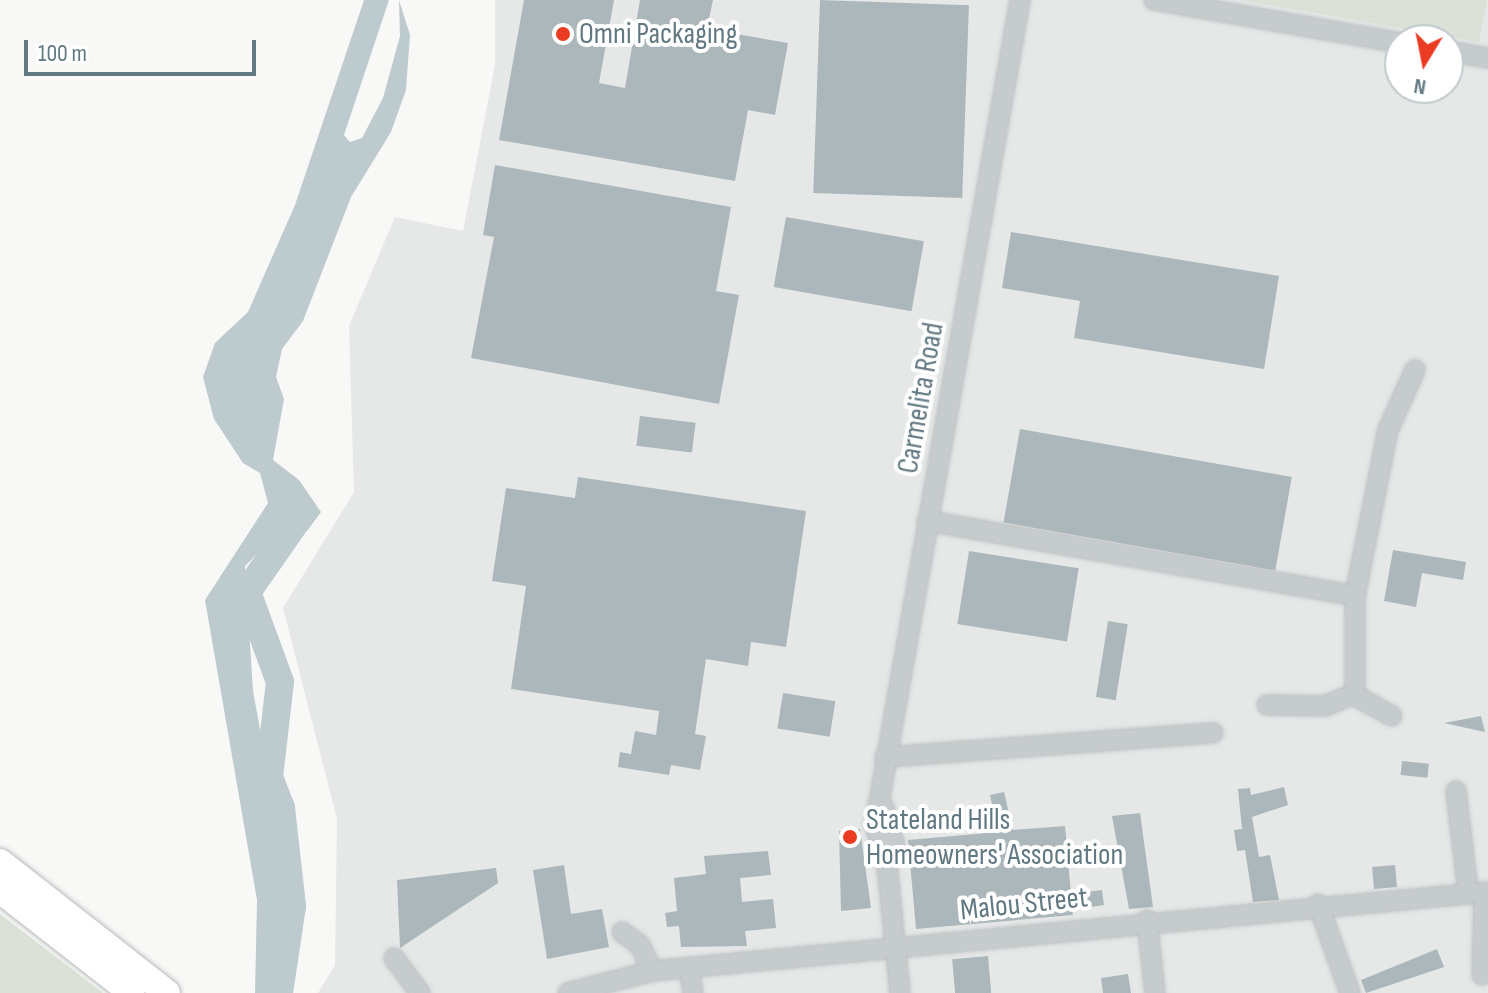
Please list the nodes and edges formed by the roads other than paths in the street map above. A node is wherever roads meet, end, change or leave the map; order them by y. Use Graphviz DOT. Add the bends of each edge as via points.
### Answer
graph roads {
  1 [pos="1020,0"];
  2 [pos="1154,0"];
  3 [pos="1384,40"];
  4 [pos="1464,54"];
  5 [pos="1488,58"];
  6 [pos="1415,370"];
  7 [pos="927,521"];
  8 [pos="1355,596"];
  9 [pos="1354,695"];
  10 [pos="1267,705"];
  11 [pos="1392,716"];
  12 [pos="1213,733"];
  13 [pos="885,757"];
  14 [pos="1456,791"];
  15 [pos="0,862"];
  16 [pos="0,890"];
  17 [pos="1480,892"];
  18 [pos="1318,904"];
  19 [pos="1147,920"];
  20 [pos="622,932"];
  21 [pos="893,945"];
  22 [pos="97,950"];
  23 [pos="394,958"];
  24 [pos="689,968"];
  25 [pos="652,971"];
  26 [pos="1482,975"];
  27 [pos="132,993"];
  28 [pos="167,993"];
  29 [pos="420,993"];
  30 [pos="568,993"];
  31 [pos="693,993"];
  32 [pos="900,993"];
  33 [pos="1155,993"];
  34 [pos="1350,993"];
  1 -- 7 [label="street, Carmelita Road"];
  2 -- 3 [label="street"];
  4 -- 5 [label="street"];
  6 -- 8 [label="street" via="1388,430"];
  7 -- 8 [label="street"];
  7 -- 13 [label="street, Carmelita Road"];
  8 -- 9 [label="street"];
  9 -- 10 [label="street" via="1325,706"];
  9 -- 11 [label="street"];
  12 -- 13 [label="street"];
  13 -- 21 [label="street, Carmelita Road" via="883,806 875,825 887,866"];
  14 -- 17 [label="street"];
  15 -- 22 [label="highway"];
  16 -- 22 [label="highway"];
  17 -- 18 [label="street, Malou Street"];
  17 -- 26 [label="street"];
  18 -- 19 [label="street, Malou Street"];
  18 -- 34 [label="street"];
  19 -- 21 [label="street, Malou Street"];
  19 -- 33 [label="street"];
  20 -- 25 [label="street" via="640,945"];
  21 -- 24 [label="street, Malou Street"];
  21 -- 32 [label="street, Carmelita Road"];
  22 -- 27 [label="highway"];
  22 -- 28 [label="highway"];
  23 -- 29 [label="street"];
  24 -- 25 [label="street, Malou Street"];
  24 -- 31 [label="street"];
  25 -- 30 [label="street, Malou Street"];
}
